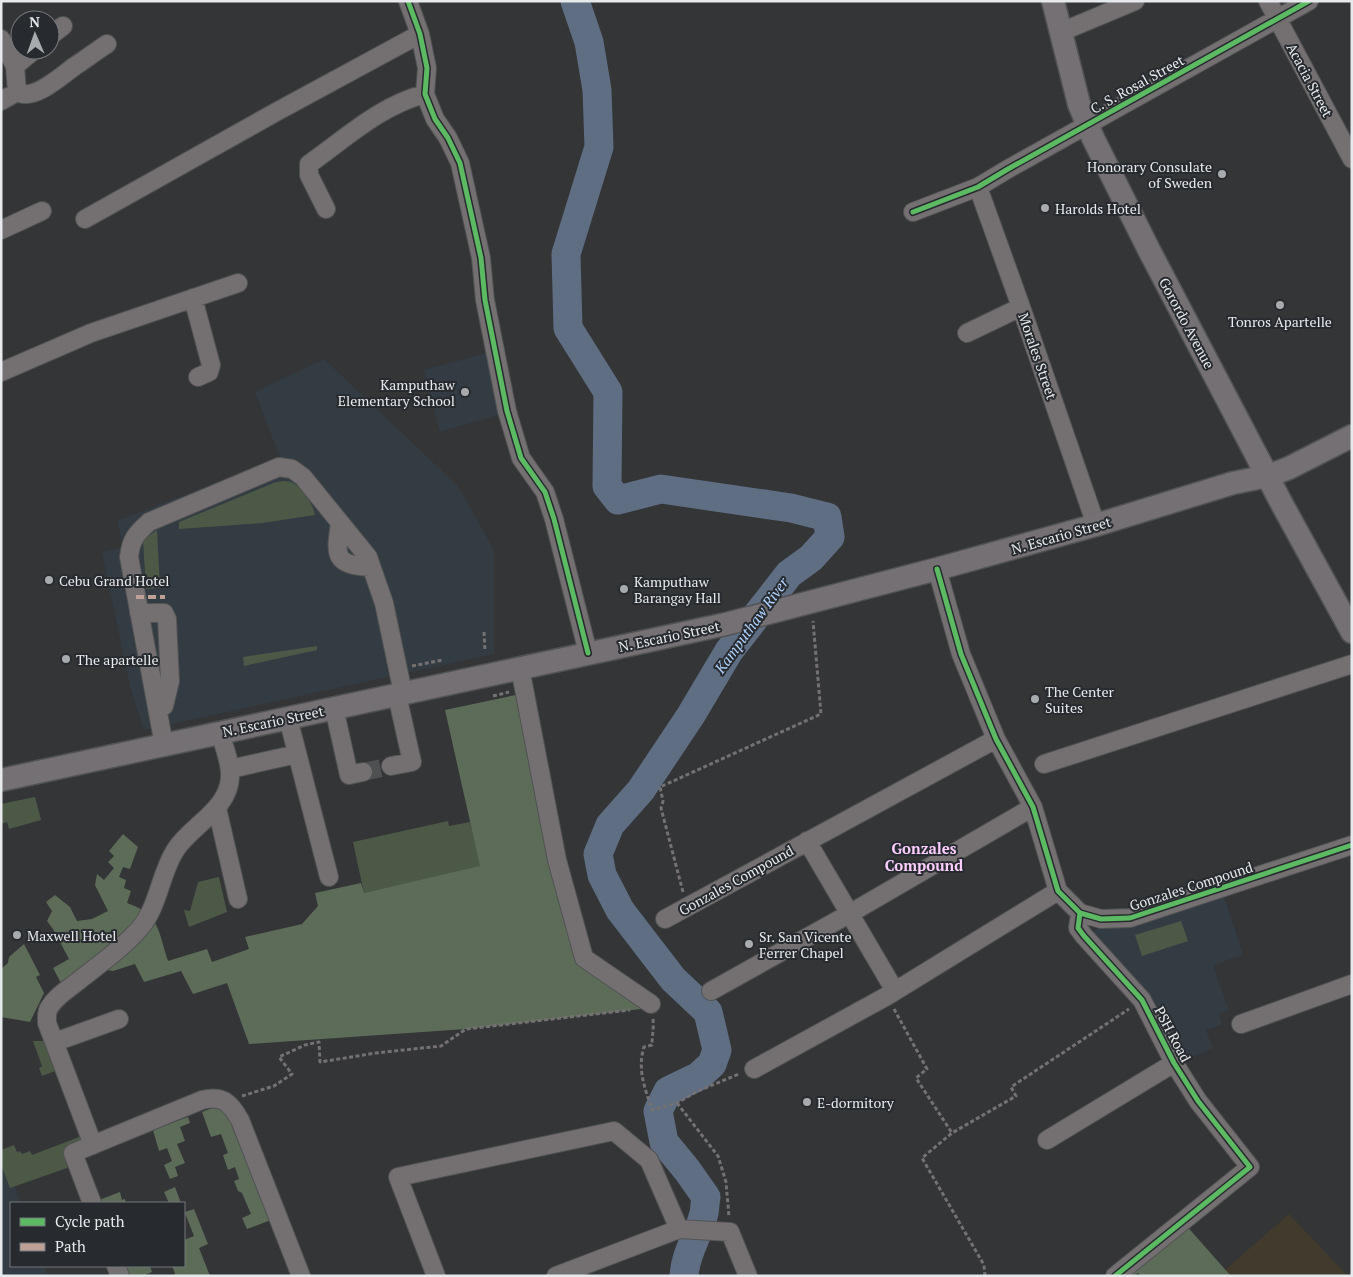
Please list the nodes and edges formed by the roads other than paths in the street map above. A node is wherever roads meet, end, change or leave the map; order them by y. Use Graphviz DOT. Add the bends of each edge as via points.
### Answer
graph roads {
  1 [pos="408,1"];
  2 [pos="1053,1"];
  3 [pos="1135,1"];
  4 [pos="1268,1"];
  5 [pos="1308,1"];
  6 [pos="1278,19"];
  7 [pos="1061,32"];
  8 [pos="420,34"];
  9 [pos="1,39"];
  10 [pos="107,44"];
  11 [pos="22,60"];
  12 [pos="15,66"];
  13 [pos="17,92"];
  14 [pos="425,94"];
  15 [pos="1,100"];
  16 [pos="1087,124"];
  17 [pos="1352,159"];
  18 [pos="978,187"];
  19 [pos="326,209"];
  20 [pos="42,211"];
  21 [pos="913,212"];
  22 [pos="85,218"];
  23 [pos="1,230"];
  24 [pos="238,282"];
  25 [pos="193,298"];
  26 [pos="1022,307"];
  27 [pos="967,333"];
  28 [pos="1,372"];
  29 [pos="198,378"];
  30 [pos="1352,436"];
  31 [pos="1268,476"];
  32 [pos="1096,525"];
  33 [pos="937,569"];
  34 [pos="139,613"];
  35 [pos="1352,632"];
  36 [pos="588,653"];
  37 [pos="1352,664"];
  38 [pos="520,668"];
  39 [pos="400,694"];
  40 [pos="164,706"];
  41 [pos="334,708"];
  42 [pos="288,718"];
  43 [pos="220,733"];
  44 [pos="996,739"];
  45 [pos="164,745"];
  46 [pos="297,754"];
  47 [pos="1044,764"];
  48 [pos="391,766"];
  49 [pos="230,769"];
  50 [pos="363,772"];
  51 [pos="1,780"];
  52 [pos="1032,807"];
  53 [pos="217,808"];
  54 [pos="807,842"];
  55 [pos="1352,845"];
  56 [pos="329,877"];
  57 [pos="1058,891"];
  58 [pos="238,900"];
  59 [pos="1080,913"];
  60 [pos="849,914"];
  61 [pos="665,919"];
  62 [pos="1352,984"];
  63 [pos="711,991"];
  64 [pos="891,994"];
  65 [pos="651,1004"];
  66 [pos="119,1019"];
  67 [pos="1240,1024"];
  68 [pos="55,1042"];
  69 [pos="1174,1063"];
  70 [pos="754,1068"];
  71 [pos="1047,1140"];
  72 [pos="93,1145"];
  73 [pos="92,1202"];
  74 [pos="682,1229"];
  75 [pos="561,1275"];
  76 [pos="302,1276"];
  77 [pos="436,1276"];
  78 [pos="748,1276"];
  79 [pos="1115,1276"];
  1 -- 8 [label="street"];
  2 -- 7 [label="main road, Gorordo Avenue"];
  3 -- 7 [label="street"];
  4 -- 6 [label="street, Acacia Street"];
  5 -- 6 [label="street, C. S. Rosal Street"];
  6 -- 16 [label="street, C. S. Rosal Street"];
  6 -- 17 [label="street, Acacia Street"];
  7 -- 16 [label="main road, Gorordo Avenue"];
  8 -- 14 [label="street" via="427,68"];
  8 -- 22 [label="street"];
  9 -- 12 [label="street"];
  10 -- 13 [label="street" via="44,88 27,94"];
  11 -- 12 [label="street"];
  12 -- 13 [label="street"];
  13 -- 15 [label="street"];
  14 -- 19 [label="street" via="387,108 309,164 309,176"];
  14 -- 36 [label="street" via="460,163 481,258 489,320 507,411 521,458 545,492"];
  16 -- 18 [label="street, C. S. Rosal Street"];
  16 -- 31 [label="main road, Gorordo Avenue"];
  18 -- 21 [label="street, C. S. Rosal Street"];
  18 -- 26 [label="street, Morales Street"];
  20 -- 23 [label="street"];
  24 -- 25 [label="street"];
  25 -- 28 [label="street" via="91,333"];
  25 -- 29 [label="street" via="211,365 209,372"];
  26 -- 27 [label="street"];
  26 -- 32 [label="street, Morales Street"];
  30 -- 31 [label="main road, N. Escario Street"];
  31 -- 32 [label="main road, N. Escario Street" via="1233,483"];
  31 -- 35 [label="main road, Gorordo Avenue"];
  32 -- 33 [label="main road, N. Escario Street"];
  33 -- 36 [label="main road, N. Escario Street" via="726,624"];
  33 -- 44 [label="street" via="961,654"];
  34 -- 39 [label="street" via="129,557 130,543 136,533 149,522 278,467 286,467 302,477 368,557 384,603"];
  34 -- 40 [label="street" via="164,613 167,619 170,681"];
  34 -- 45 [label="street"];
  36 -- 38 [label="main road, N. Escario Street"];
  37 -- 47 [label="street"];
  38 -- 39 [label="main road, N. Escario Street"];
  38 -- 65 [label="street" via="557,860 584,958"];
  39 -- 41 [label="main road, N. Escario Street"];
  39 -- 48 [label="street" via="412,762"];
  41 -- 42 [label="main road, N. Escario Street"];
  41 -- 50 [label="street" via="349,775"];
  42 -- 43 [label="main road, N. Escario Street"];
  42 -- 46 [label="street"];
  43 -- 45 [label="main road, N. Escario Street"];
  43 -- 49 [label="street"];
  44 -- 52 [label="street"];
  44 -- 54 [label="street, Gonzales Compound"];
  45 -- 51 [label="main road, N. Escario Street"];
  46 -- 49 [label="street"];
  46 -- 56 [label="street"];
  49 -- 53 [label="street" via="226,793"];
  52 -- 57 [label="street"];
  52 -- 60 [label="street"];
  53 -- 58 [label="street"];
  53 -- 68 [label="street" via="178,846 141,927 52,1004 46,1016"];
  54 -- 60 [label="street, Gonzales Compound"];
  54 -- 61 [label="street, Gonzales Compound"];
  55 -- 59 [label="street, Gonzales Compound" via="1130,918 1101,918"];
  57 -- 59 [label="street"];
  57 -- 64 [label="street"];
  59 -- 69 [label="street, PSH Road" via="1078,928 1142,1000"];
  60 -- 63 [label="street"];
  60 -- 64 [label="street, Gonzales Compound"];
  62 -- 67 [label="street"];
  64 -- 70 [label="street"];
  66 -- 68 [label="street"];
  68 -- 72 [label="street"];
  69 -- 71 [label="street"];
  69 -- 79 [label="street, PSH Road" via="1198,1101 1250,1167"];
  72 -- 73 [label="street" via="73,1153"];
  72 -- 76 [label="street" via="202,1100 212,1098 225,1102 240,1120"];
  74 -- 75 [label="street"];
  74 -- 77 [label="street" via="649,1160 614,1131 398,1177"];
  74 -- 78 [label="street" via="721,1232"];
}
